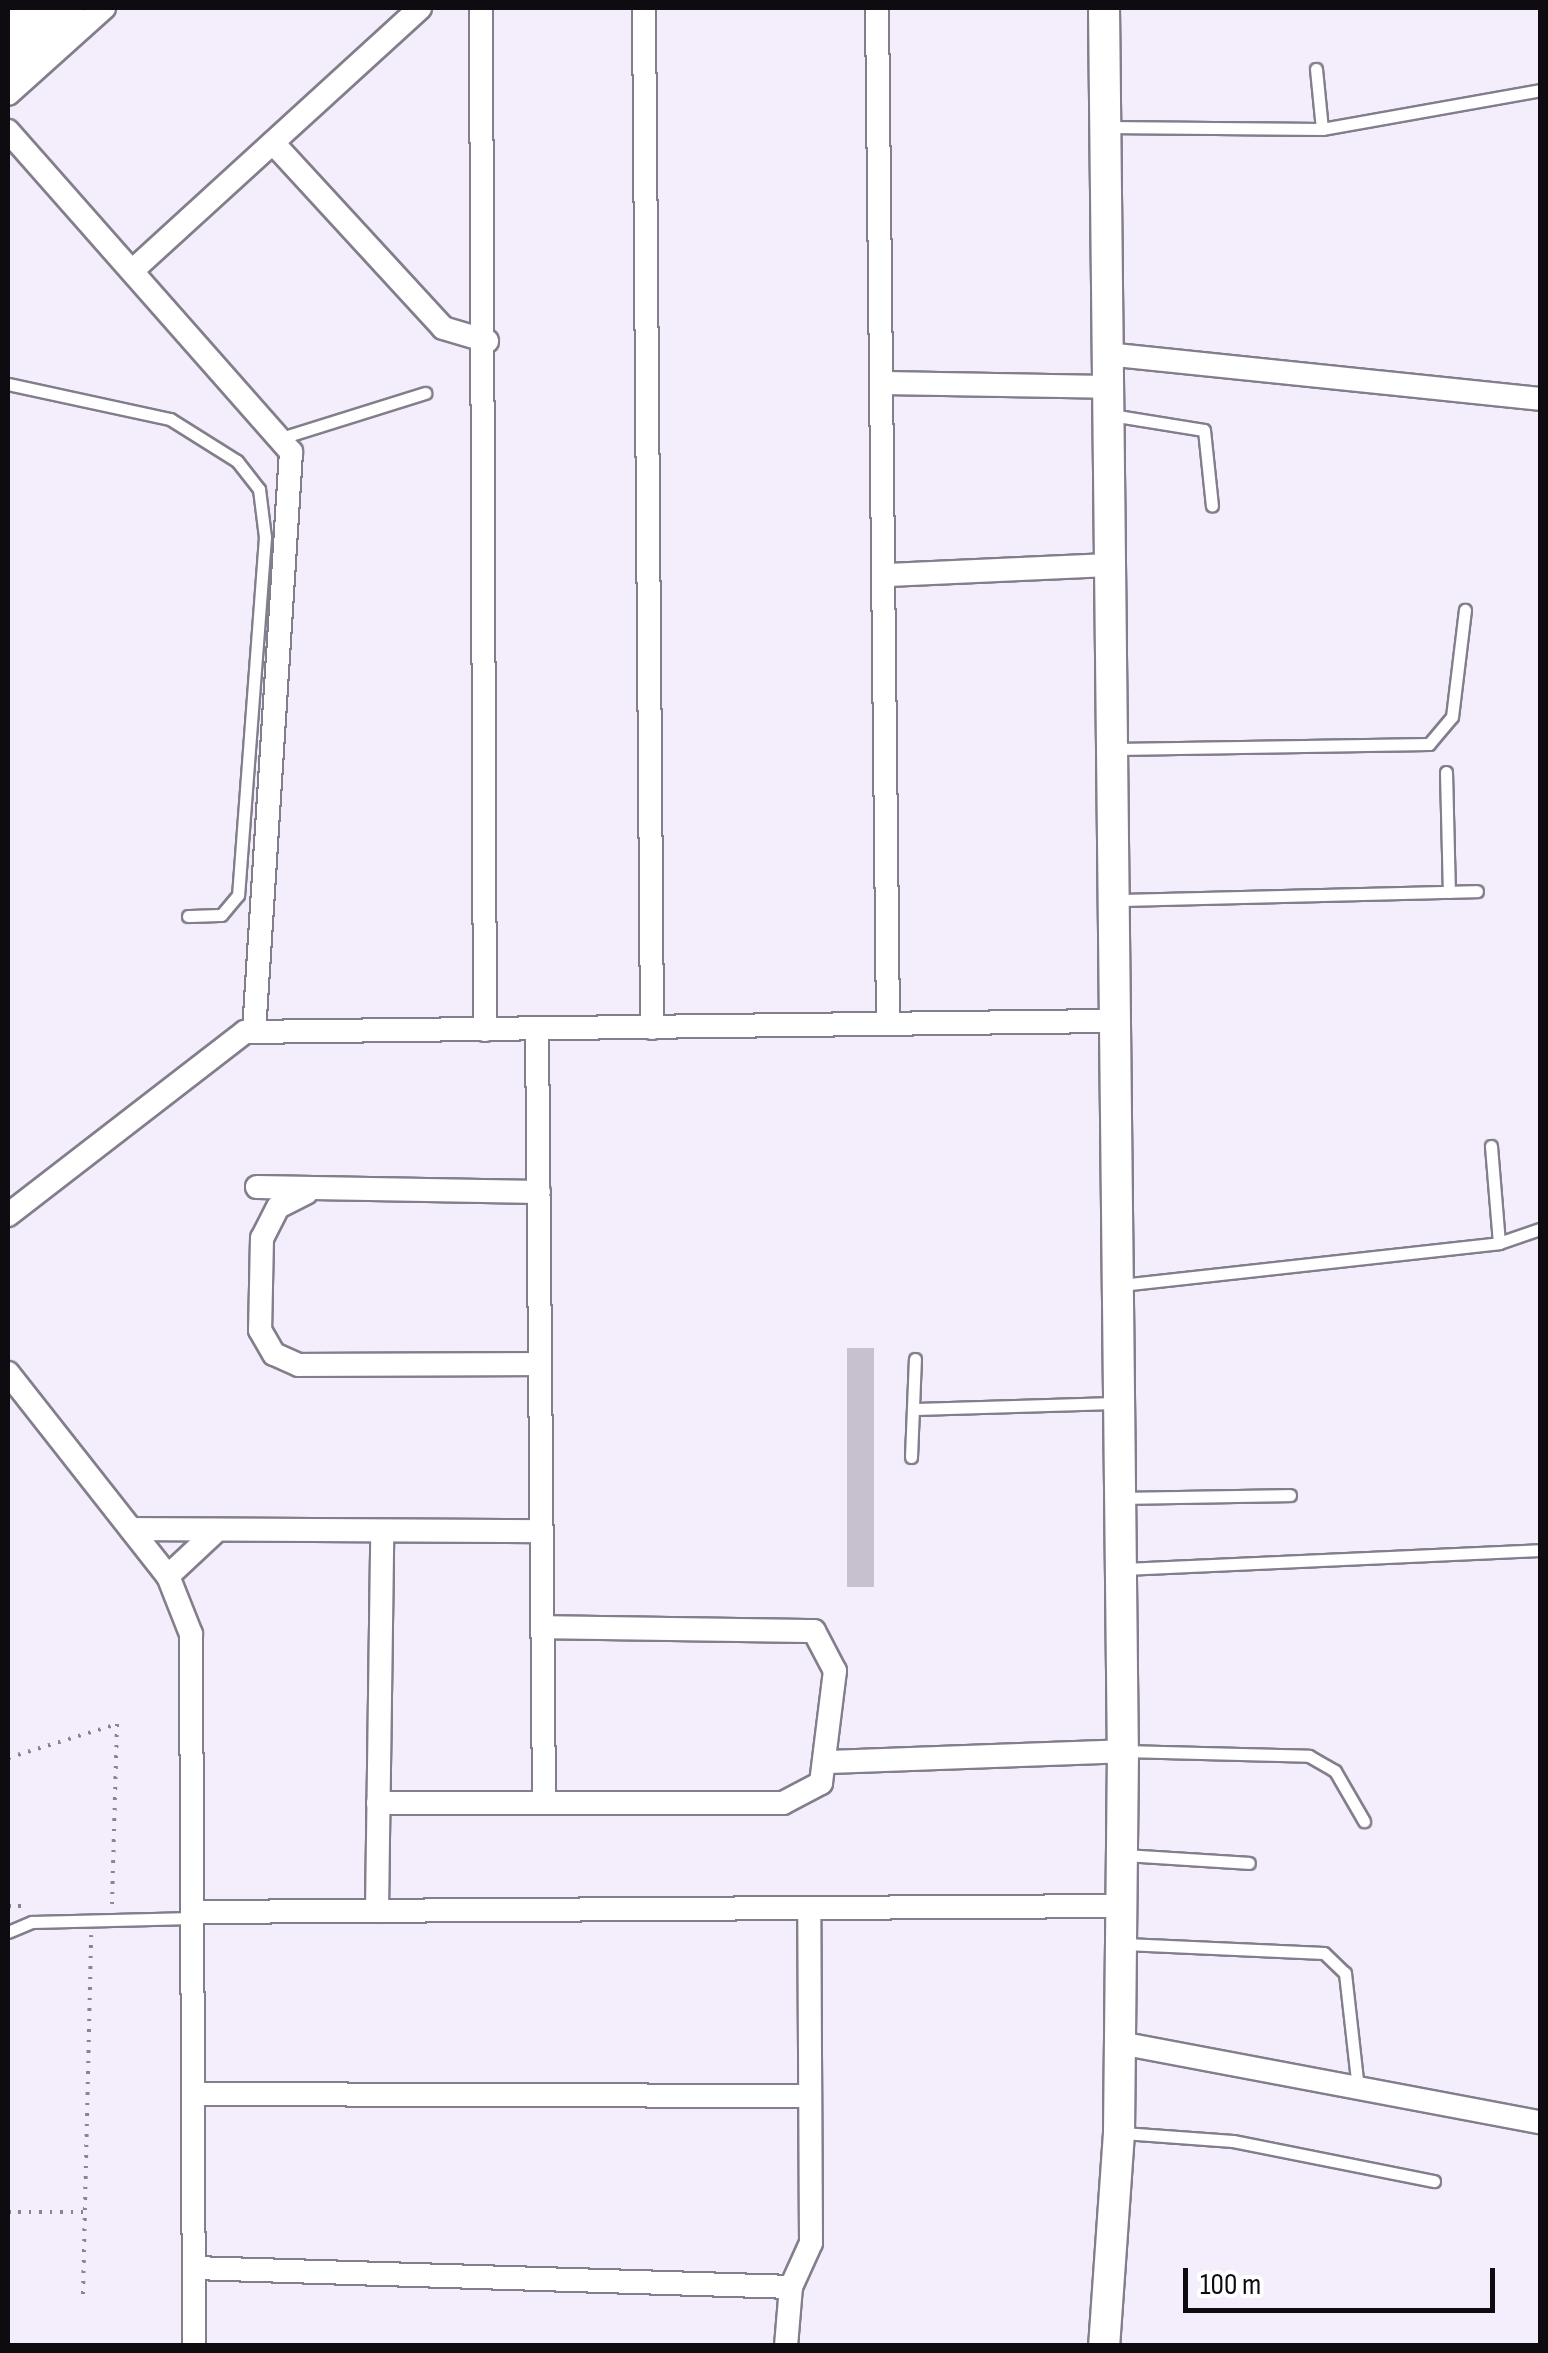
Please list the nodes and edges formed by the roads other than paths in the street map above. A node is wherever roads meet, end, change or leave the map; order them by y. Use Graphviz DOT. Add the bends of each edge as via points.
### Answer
graph roads {
  1 [pos="28,8"];
  2 [pos="66,8"];
  3 [pos="104,8"];
  4 [pos="420,8"];
  5 [pos="481,8"];
  6 [pos="644,8"];
  7 [pos="877,8"];
  8 [pos="1104,8"];
  9 [pos="8,26"];
  10 [pos="8,61"];
  11 [pos="1316,69"];
  12 [pos="1540,90"];
  13 [pos="8,94"];
  14 [pos="1106,127"];
  15 [pos="1322,129"];
  16 [pos="8,131"];
  17 [pos="275,144"];
  18 [pos="132,271"];
  19 [pos="487,341"];
  20 [pos="1106,354"];
  21 [pos="884,382"];
  22 [pos="8,384"];
  23 [pos="425,392"];
  24 [pos="1540,400"];
  25 [pos="1106,401"];
  26 [pos="284,437"];
  27 [pos="1212,506"];
  28 [pos="1109,565"];
  29 [pos="888,576"];
  30 [pos="1465,610"];
  31 [pos="1111,749"];
  32 [pos="1446,772"];
  33 [pos="1477,891"];
  34 [pos="1449,892"];
  35 [pos="1113,900"];
  36 [pos="188,916"];
  37 [pos="1114,1022"];
  38 [pos="888,1024"];
  39 [pos="652,1028"];
  40 [pos="537,1029"];
  41 [pos="485,1030"];
  42 [pos="254,1032"];
  43 [pos="1492,1146"];
  44 [pos="257,1187"];
  45 [pos="538,1192"];
  46 [pos="306,1193"];
  47 [pos="8,1215"];
  48 [pos="1540,1229"];
  49 [pos="1499,1243"];
  50 [pos="1116,1285"];
  51 [pos="916,1359"];
  52 [pos="540,1364"];
  53 [pos="8,1373"];
  54 [pos="1117,1403"];
  55 [pos="913,1409"];
  56 [pos="911,1457"];
  57 [pos="1290,1496"];
  58 [pos="1119,1498"];
  59 [pos="131,1529"];
  60 [pos="542,1531"];
  61 [pos="382,1532"];
  62 [pos="214,1533"];
  63 [pos="1540,1550"];
  64 [pos="1120,1569"];
  65 [pos="168,1576"];
  66 [pos="542,1627"];
  67 [pos="1124,1751"];
  68 [pos="829,1762"];
  69 [pos="378,1803"];
  70 [pos="544,1803"];
  71 [pos="1364,1822"];
  72 [pos="1122,1855"];
  73 [pos="1250,1863"];
  74 [pos="1121,1906"];
  75 [pos="378,1912"];
  76 [pos="809,1912"];
  77 [pos="193,1915"];
  78 [pos="8,1932"];
  79 [pos="1120,1944"];
  80 [pos="1120,2043"];
  81 [pos="1358,2089"];
  82 [pos="194,2094"];
  83 [pos="810,2096"];
  84 [pos="1540,2122"];
  85 [pos="1119,2133"];
  86 [pos="1434,2180"];
  87 [pos="194,2268"];
  88 [pos="792,2288"];
  89 [pos="194,2346"];
  90 [pos="786,2346"];
  91 [pos="1104,2346"];
  1 -- 9 [label="main road"];
  2 -- 10 [label="main road"];
  3 -- 13 [label="street"];
  4 -- 17 [label="street"];
  5 -- 19 [label="street"];
  6 -- 39 [label="street"];
  7 -- 21 [label="street"];
  8 -- 14 [label="main road"];
  11 -- 15 [label="lane"];
  12 -- 15 [label="lane"];
  14 -- 15 [label="lane"];
  14 -- 20 [label="main road"];
  16 -- 18 [label="street"];
  17 -- 18 [label="street"];
  17 -- 19 [label="street" via="443,328"];
  18 -- 26 [label="street"];
  19 -- 41 [label="street"];
  20 -- 24 [label="street"];
  20 -- 25 [label="main road"];
  21 -- 25 [label="street"];
  21 -- 29 [label="street"];
  22 -- 36 [label="lane" via="170,419 227,453 259,489 266,538 238,895 222,915"];
  23 -- 26 [label="lane"];
  25 -- 27 [label="lane" via="1204,430"];
  25 -- 28 [label="main road"];
  26 -- 42 [label="street" via="292,470"];
  28 -- 29 [label="street"];
  28 -- 31 [label="main road"];
  29 -- 38 [label="street"];
  30 -- 31 [label="lane" via="1452,717 1429,744"];
  31 -- 35 [label="main road"];
  32 -- 34 [label="lane"];
  33 -- 34 [label="lane"];
  34 -- 35 [label="lane"];
  35 -- 37 [label="main road"];
  37 -- 38 [label="street"];
  37 -- 50 [label="main road"];
  38 -- 39 [label="street"];
  39 -- 40 [label="street"];
  40 -- 41 [label="street"];
  40 -- 45 [label="street"];
  41 -- 42 [label="street"];
  42 -- 47 [label="street" via="220,1044"];
  43 -- 49 [label="lane"];
  44 -- 46 [label="street"];
  45 -- 46 [label="street"];
  45 -- 52 [label="street"];
  46 -- 52 [label="street" via="270,1215 260,1251 260,1330 282,1359"];
  48 -- 49 [label="lane"];
  49 -- 50 [label="lane"];
  50 -- 54 [label="main road"];
  51 -- 55 [label="lane"];
  52 -- 60 [label="street"];
  53 -- 59 [label="street"];
  54 -- 55 [label="lane"];
  54 -- 58 [label="main road"];
  55 -- 56 [label="lane"];
  57 -- 58 [label="lane"];
  58 -- 64 [label="main road"];
  59 -- 62 [label="street"];
  59 -- 65 [label="street"];
  60 -- 61 [label="street"];
  60 -- 66 [label="street"];
  61 -- 62 [label="street"];
  61 -- 69 [label="street"];
  62 -- 65 [label="street"];
  63 -- 64 [label="lane"];
  64 -- 67 [label="main road"];
  65 -- 77 [label="street" via="194,1652"];
  66 -- 68 [label="street" via="805,1627 834,1662"];
  66 -- 70 [label="street"];
  67 -- 68 [label="street"];
  67 -- 71 [label="lane" via="1309,1756 1354,1794"];
  67 -- 72 [label="main road"];
  68 -- 70 [label="street" via="814,1792 794,1802"];
  69 -- 70 [label="street"];
  69 -- 75 [label="street"];
  72 -- 73 [label="lane"];
  72 -- 74 [label="main road"];
  74 -- 76 [label="street"];
  74 -- 79 [label="main road"];
  75 -- 76 [label="street"];
  75 -- 77 [label="street"];
  76 -- 83 [label="street"];
  77 -- 78 [label="lane" via="93,1914"];
  77 -- 82 [label="street"];
  79 -- 80 [label="main road"];
  79 -- 81 [label="lane" via="1324,1952 1345,1974"];
  80 -- 81 [label="street"];
  80 -- 85 [label="main road"];
  81 -- 84 [label="street"];
  82 -- 83 [label="street"];
  82 -- 87 [label="street"];
  83 -- 88 [label="street" via="811,2243"];
  85 -- 86 [label="lane" via="1220,2139"];
  85 -- 91 [label="main road"];
  87 -- 88 [label="street"];
  87 -- 89 [label="street"];
  88 -- 90 [label="street"];
}
